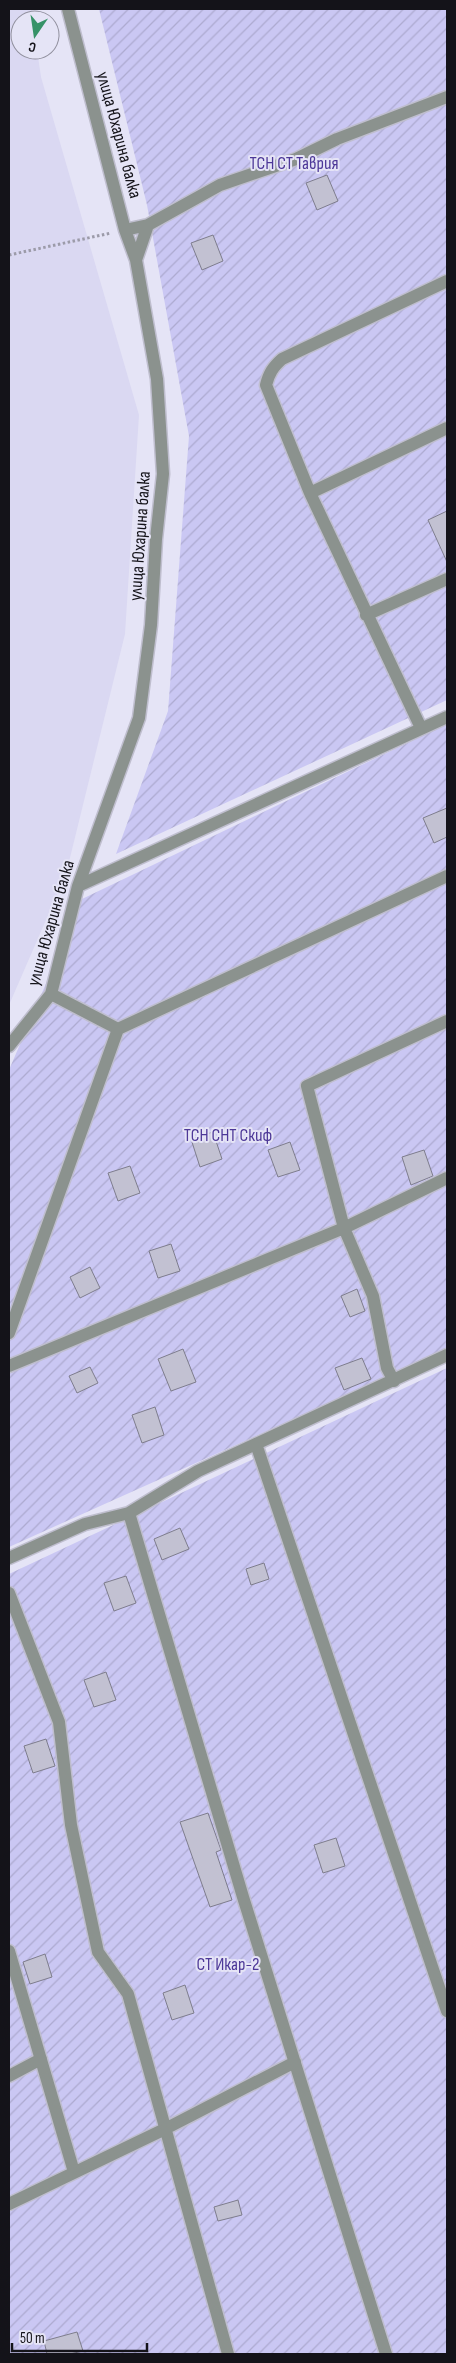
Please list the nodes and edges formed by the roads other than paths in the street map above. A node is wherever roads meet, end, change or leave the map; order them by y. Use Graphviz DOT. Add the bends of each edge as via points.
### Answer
graph roads {
  1 [pos="68,9"];
  2 [pos="447,97"];
  3 [pos="148,225"];
  4 [pos="125,230"];
  5 [pos="136,260"];
  6 [pos="447,281"];
  7 [pos="447,428"];
  8 [pos="310,493"];
  9 [pos="447,579"];
  10 [pos="366,615"];
  11 [pos="447,718"];
  12 [pos="421,728"];
  13 [pos="447,876"];
  14 [pos="78,886"];
  15 [pos="51,994"];
  16 [pos="447,1021"];
  17 [pos="118,1029"];
  18 [pos="9,1046"];
  19 [pos="447,1178"];
  20 [pos="344,1228"];
  21 [pos="9,1333"];
  22 [pos="447,1355"];
  23 [pos="9,1366"];
  24 [pos="394,1381"];
  25 [pos="256,1444"];
  26 [pos="128,1513"];
  27 [pos="9,1558"];
  28 [pos="9,1593"];
  29 [pos="9,1954"];
  30 [pos="447,2010"];
  31 [pos="41,2060"];
  32 [pos="295,2062"];
  33 [pos="9,2076"];
  34 [pos="165,2128"];
  35 [pos="74,2172"];
  36 [pos="9,2204"];
  37 [pos="228,2354"];
  38 [pos="386,2354"];
  1 -- 4 [label="street, улица Юхарина балка"];
  2 -- 3 [label="street" via="296,159 220,186"];
  3 -- 4 [label="street"];
  3 -- 5 [label="street"];
  4 -- 5 [label="street, улица Юхарина балка"];
  5 -- 14 [label="street, улица Юхарина балка" via="157,379 164,474 151,625 139,718"];
  6 -- 8 [label="street" via="282,359 274,366 266,385"];
  7 -- 8 [label="street"];
  8 -- 10 [label="street"];
  9 -- 10 [label="street"];
  10 -- 12 [label="street"];
  11 -- 12 [label="street"];
  12 -- 14 [label="street"];
  13 -- 17 [label="street"];
  14 -- 15 [label="street, улица Юхарина балка"];
  15 -- 17 [label="street"];
  15 -- 18 [label="street, улица Юхарина балка"];
  16 -- 20 [label="street" via="307,1086"];
  17 -- 21 [label="street"];
  19 -- 20 [label="street"];
  20 -- 23 [label="street"];
  20 -- 24 [label="street" via="373,1296 387,1368"];
  22 -- 24 [label="street"];
  24 -- 25 [label="street"];
  25 -- 26 [label="street" via="198,1471"];
  25 -- 30 [label="street"];
  26 -- 27 [label="street" via="85,1524"];
  26 -- 32 [label="street"];
  28 -- 34 [label="street" via="59,1722 71,1825 98,1952 128,1994"];
  29 -- 31 [label="street"];
  31 -- 33 [label="street"];
  31 -- 35 [label="street"];
  32 -- 34 [label="street"];
  32 -- 38 [label="street"];
  34 -- 35 [label="street"];
  34 -- 37 [label="street"];
  35 -- 36 [label="street"];
}
